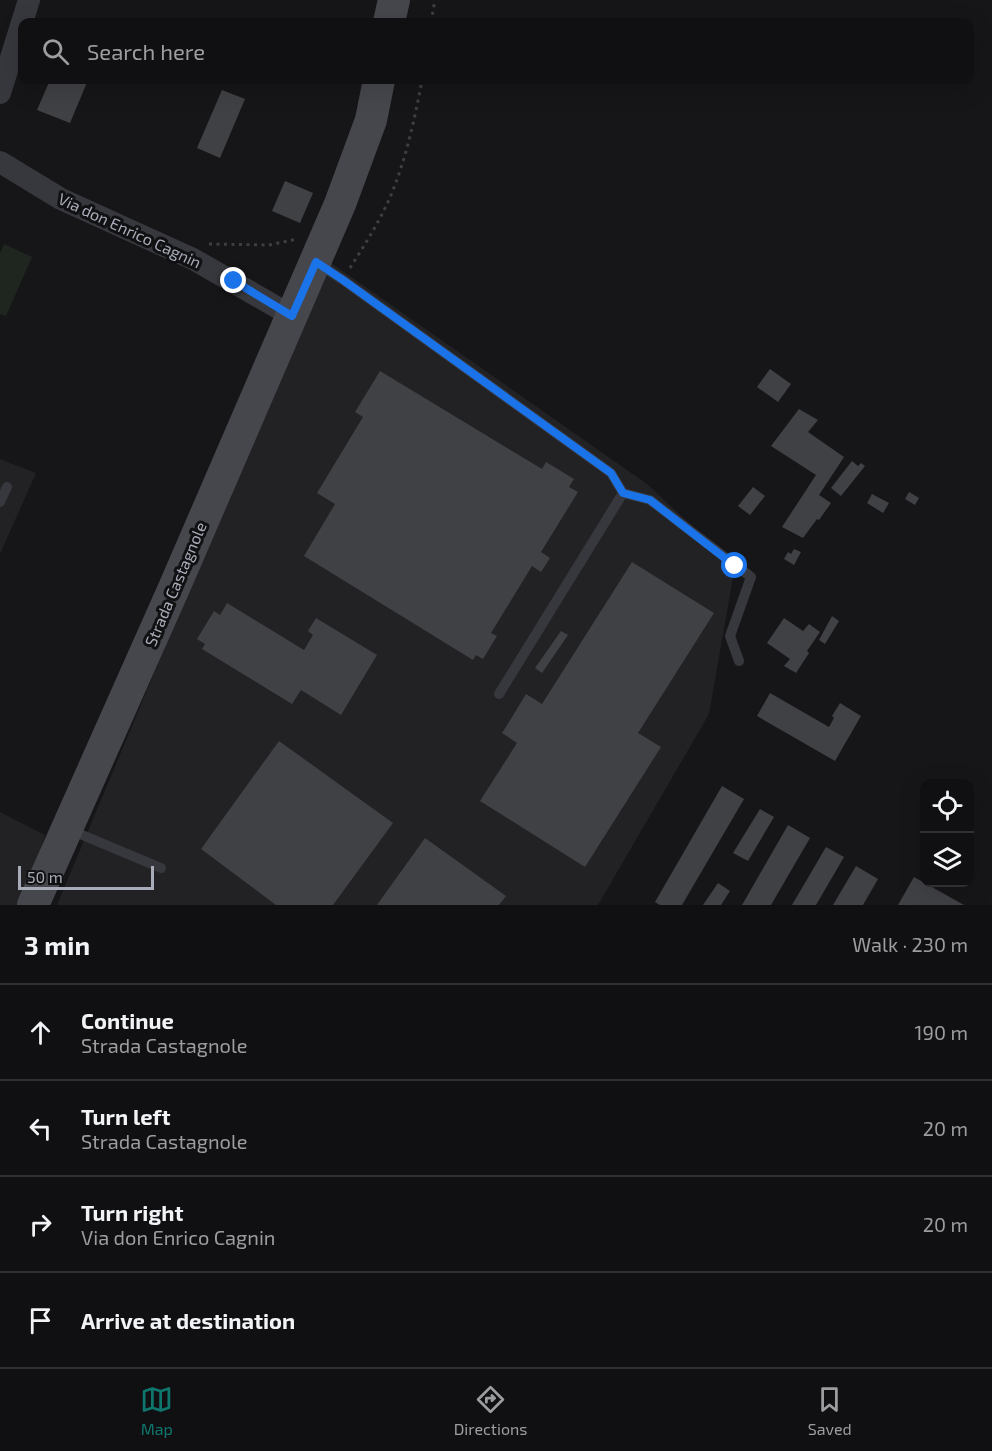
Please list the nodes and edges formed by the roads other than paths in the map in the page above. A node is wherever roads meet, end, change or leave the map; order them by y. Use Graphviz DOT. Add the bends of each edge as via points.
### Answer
graph roads {
  1 [pos="29,0"];
  2 [pos="394,0"];
  3 [pos="23,18"];
  4 [pos="390,18"];
  5 [pos="18,35"];
  6 [pos="379,84"];
  7 [pos="0,93"];
  8 [pos="0,162"];
  9 [pos="305,253"];
  10 [pos="292,316"];
  11 [pos="7,487"];
  12 [pos="623,493"];
  13 [pos="0,502"];
  14 [pos="739,661"];
  15 [pos="499,694"];
  16 [pos="68,829"];
  17 [pos="161,868"];
  18 [pos="33,905"];
  1 -- 3 [label="street"];
  2 -- 4 [label="main road"];
  5 -- 7 [label="street"];
  6 -- 9 [label="main road, Strada Castagnole" via="358,158"];
  8 -- 10 [label="street, Via don Enrico Cagnin" via="61,199 193,259"];
  9 -- 10 [label="main road, Strada Castagnole"];
  9 -- 12 [label="lane" via="611,473"];
  10 -- 16 [label="main road, Strada Castagnole"];
  11 -- 13 [label="lane"];
  12 -- 14 [label="lane" via="650,500 751,577 730,636"];
  12 -- 15 [label="lane"];
  16 -- 17 [label="lane"];
  16 -- 18 [label="main road, Strada Castagnole"];
}
